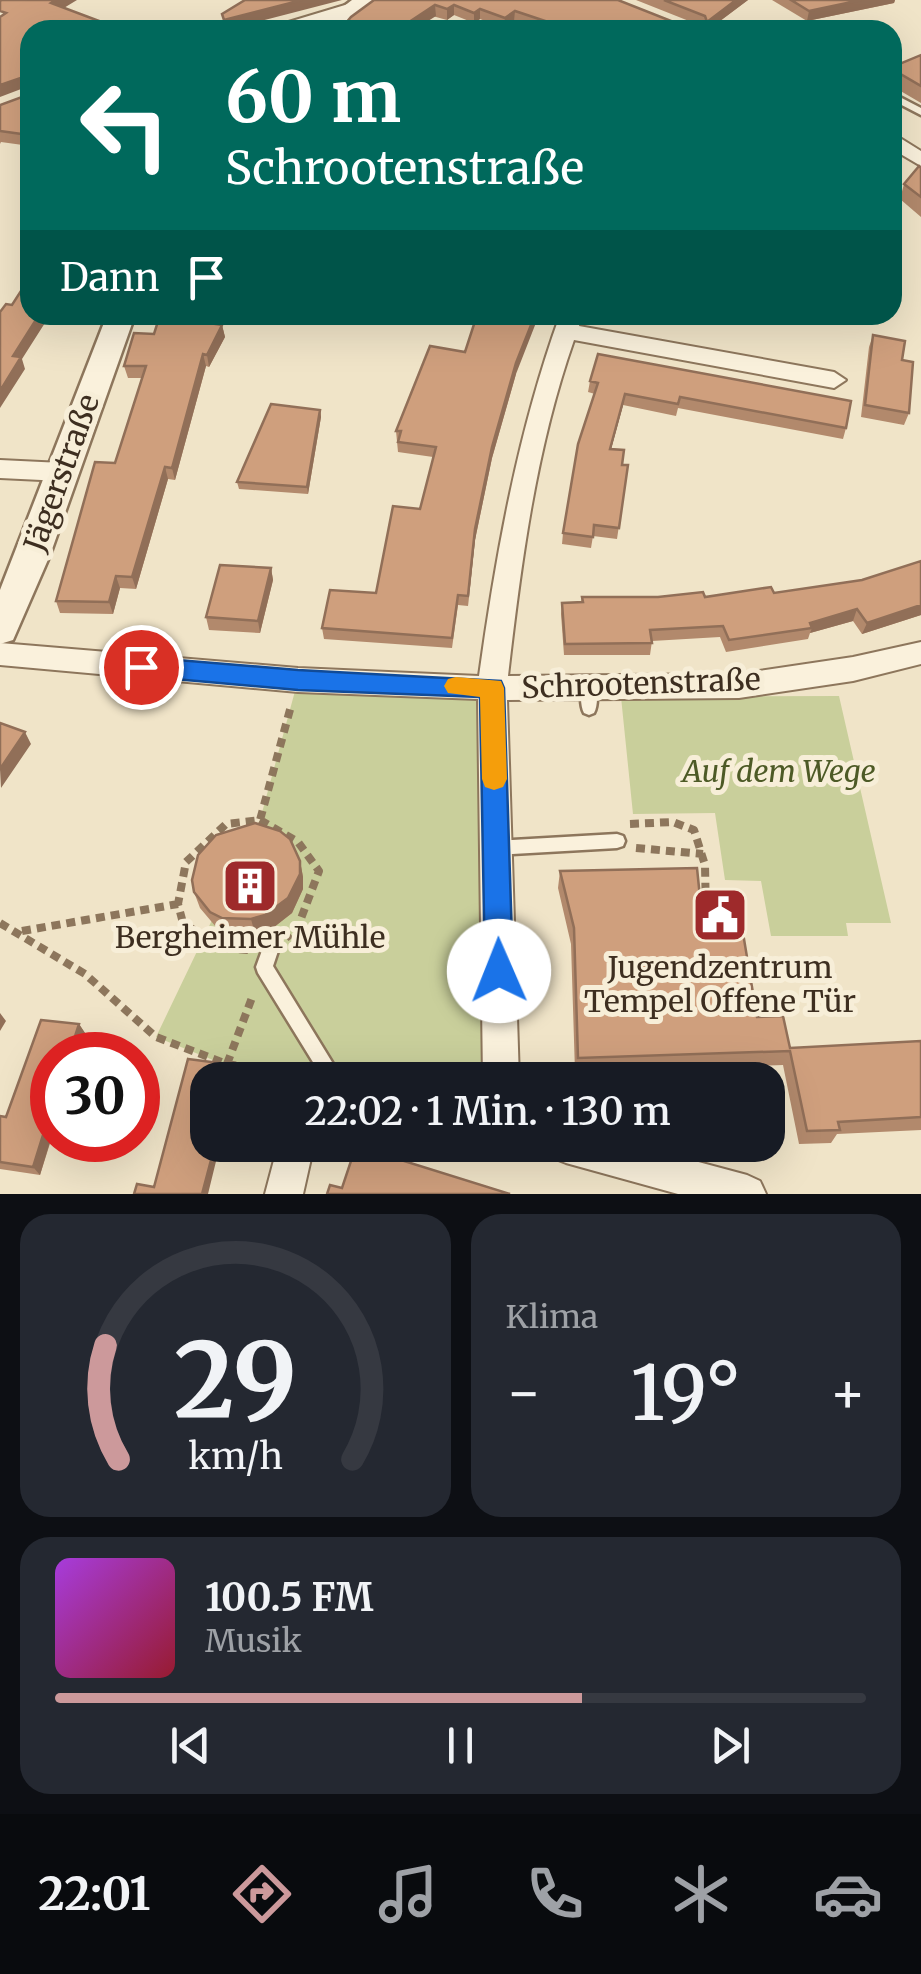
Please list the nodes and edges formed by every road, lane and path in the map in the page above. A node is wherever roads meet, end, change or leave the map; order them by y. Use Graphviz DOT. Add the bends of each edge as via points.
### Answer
graph roads {
  1 [pos="360,3"];
  2 [pos="304,20"];
  3 [pos="337,20"];
  4 [pos="117,325"];
  5 [pos="567,325"];
  6 [pos="577,325"];
  7 [pos="834,380"];
  8 [pos="0,469"];
  9 [pos="62,472"];
  10 [pos="0,630"];
  11 [pos="921,653"];
  12 [pos="0,654"];
  13 [pos="298,680"];
  14 [pos="492,688"];
  15 [pos="260,820"];
  16 [pos="617,840"];
  17 [pos="496,848"];
  18 [pos="703,854"];
  19 [pos="178,904"];
  20 [pos="706,915"];
  21 [pos="0,923"];
  22 [pos="19,931"];
  23 [pos="267,959"];
  24 [pos="221,1062"];
  25 [pos="227,1062"];
  26 [pos="324,1062"];
  27 [pos="501,1062"];
  28 [pos="292,1162"];
  29 [pos="617,1162"];
  30 [pos="688,1186"];
  31 [pos="284,1194"];
  32 [pos="747,1194"];
  1 -- 2 [label="street"];
  1 -- 3 [label="street"];
  4 -- 9 [label="street, Jägerstraße"];
  5 -- 14 [label="street" via="546,386 509,552"];
  6 -- 7 [label="street"];
  8 -- 9 [label="street"];
  9 -- 10 [label="street, Jägerstraße"];
  11 -- 14 [label="street, Schrootenstraße" via="739,686 589,698"];
  12 -- 13 [label="street, Schrootenstraße"];
  13 -- 14 [label="street, Schrootenstraße"];
  13 -- 15 [label="path"];
  14 -- 17 [label="street"];
  15 -- 19 [label="path" via="226,824 186,862"];
  15 -- 23 [label="path" via="298,842 319,871 297,928"];
  16 -- 17 [label="lane"];
  16 -- 18 [label="path"];
  16 -- 18 [label="path" via="620,824 684,823 693,828"];
  17 -- 27 [label="street"];
  18 -- 20 [label="path"];
  19 -- 22 [label="path"];
  19 -- 23 [label="path" via="183,924 221,948"];
  21 -- 22 [label="path"];
  22 -- 24 [label="path" via="85,974 156,1036"];
  23 -- 25 [label="path"];
  23 -- 26 [label="lane"];
  28 -- 31 [label="street"];
  29 -- 30 [label="street"];
  30 -- 32 [label="street"];
}
